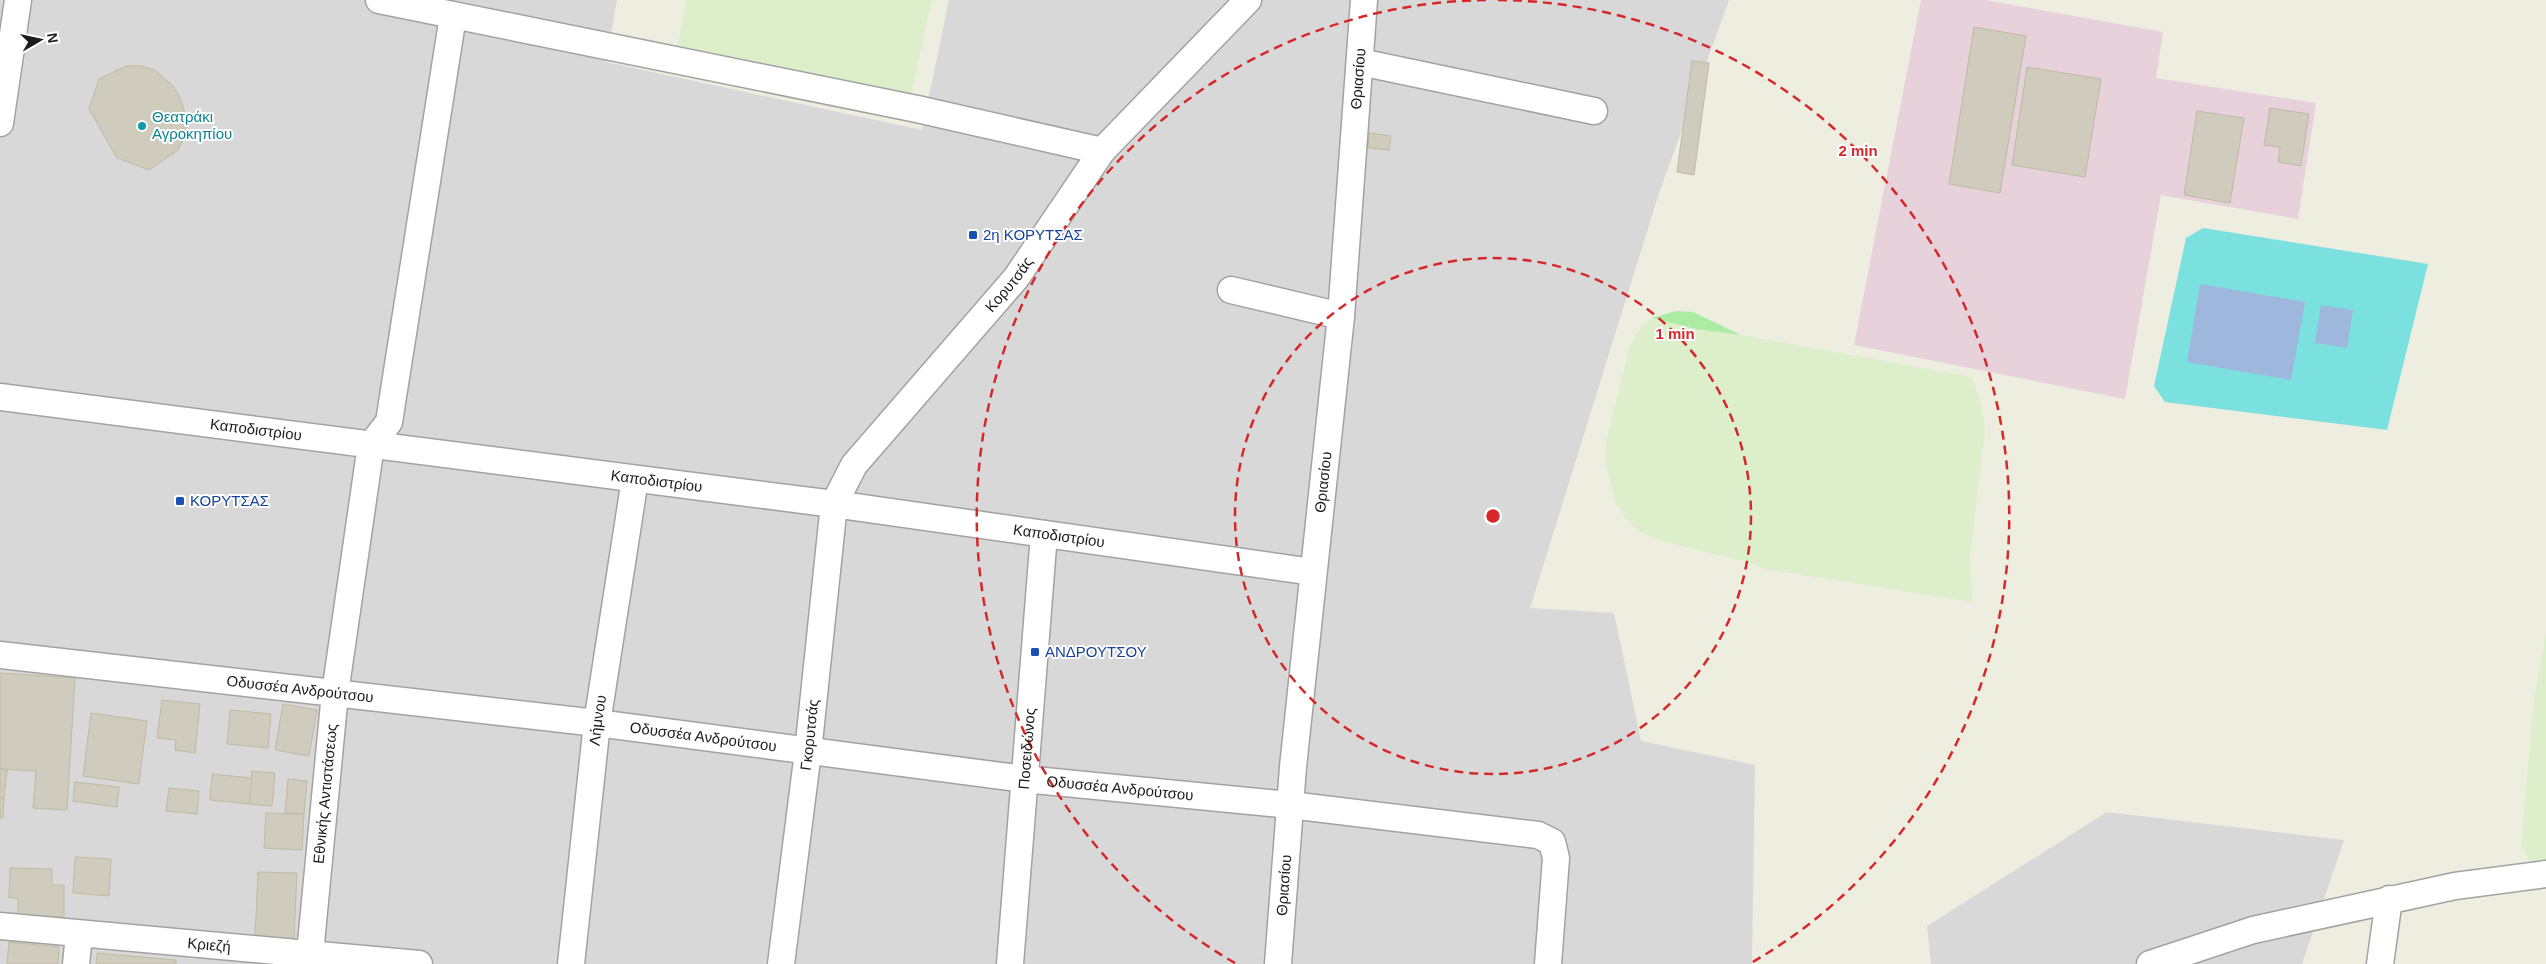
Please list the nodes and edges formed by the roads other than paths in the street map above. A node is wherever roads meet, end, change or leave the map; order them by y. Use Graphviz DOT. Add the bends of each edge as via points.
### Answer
graph roads {
  1 [pos="18,0"];
  2 [pos="379,0"];
  3 [pos="1248,0"];
  4 [pos="1364,0"];
  5 [pos="453,16"];
  6 [pos="1360,62"];
  7 [pos="1594,112"];
  8 [pos="0,123"];
  9 [pos="1102,151"];
  10 [pos="1231,290"];
  11 [pos="1341,316"];
  12 [pos="0,397"];
  13 [pos="371,445"];
  14 [pos="635,478"];
  15 [pos="834,504"];
  16 [pos="1044,534"];
  17 [pos="1314,572"];
  18 [pos="0,655"];
  19 [pos="336,693"];
  20 [pos="597,723"];
  21 [pos="808,752"];
  22 [pos="1024,779"];
  23 [pos="1290,805"];
  24 [pos="2546,874"];
  25 [pos="2389,899"];
  26 [pos="0,926"];
  27 [pos="79,935"];
  28 [pos="309,958"];
  29 [pos="76,964"];
  30 [pos="419,964"];
  31 [pos="571,964"];
  32 [pos="781,964"];
  33 [pos="1010,964"];
  34 [pos="1278,964"];
  35 [pos="1548,964"];
  36 [pos="2150,964"];
  37 [pos="2380,964"];
  1 -- 8 [label="street"];
  2 -- 5 [label="street"];
  3 -- 9 [label="street, Κορυτσάς"];
  4 -- 6 [label="street, Θριασίου"];
  5 -- 9 [label="street" via="907,107"];
  5 -- 13 [label="street" via="389,422"];
  6 -- 7 [label="street"];
  6 -- 11 [label="street, Θριασίου"];
  9 -- 15 [label="street, Κορυτσάς" via="1016,278 854,465"];
  10 -- 11 [label="street"];
  11 -- 17 [label="street, Θριασίου"];
  12 -- 13 [label="street, Καποδιστρίου"];
  13 -- 14 [label="street, Καποδιστρίου"];
  13 -- 19 [label="street, Εθνικής Αντιστάσεως"];
  14 -- 15 [label="street, Καποδιστρίου"];
  14 -- 20 [label="street, Λήμνου"];
  15 -- 16 [label="street, Καποδιστρίου"];
  15 -- 21 [label="street, Γκορυτσάς"];
  16 -- 17 [label="street, Καποδιστρίου"];
  16 -- 22 [label="street, Ποσειδώνος"];
  17 -- 23 [label="street, Θριασίου"];
  18 -- 19 [label="street, Οδυσσέα Ανδρούτσου"];
  19 -- 20 [label="street, Οδυσσέα Ανδρούτσου"];
  19 -- 28 [label="street, Εθνικής Αντιστάσεως"];
  20 -- 21 [label="street, Οδυσσέα Ανδρούτσου"];
  20 -- 31 [label="street, Λήμνου"];
  21 -- 22 [label="street, Οδυσσέα Ανδρούτσου"];
  21 -- 32 [label="street, Γκορυτσάς"];
  22 -- 23 [label="street, Οδυσσέα Ανδρούτσου"];
  22 -- 33 [label="street, Ποσειδώνος"];
  23 -- 34 [label="street, Θριασίου"];
  23 -- 35 [label="street, Οδυσσέα Ανδρούτσου" via="1538,835 1552,842 1556,858"];
  24 -- 25 [label="street"];
  25 -- 36 [label="street" via="2253,930"];
  25 -- 37 [label="street"];
  26 -- 27 [label="street, Κριεζή"];
  27 -- 28 [label="street, Κριεζή"];
  27 -- 29 [label="street"];
  28 -- 30 [label="street, Κριεζή"];
}
